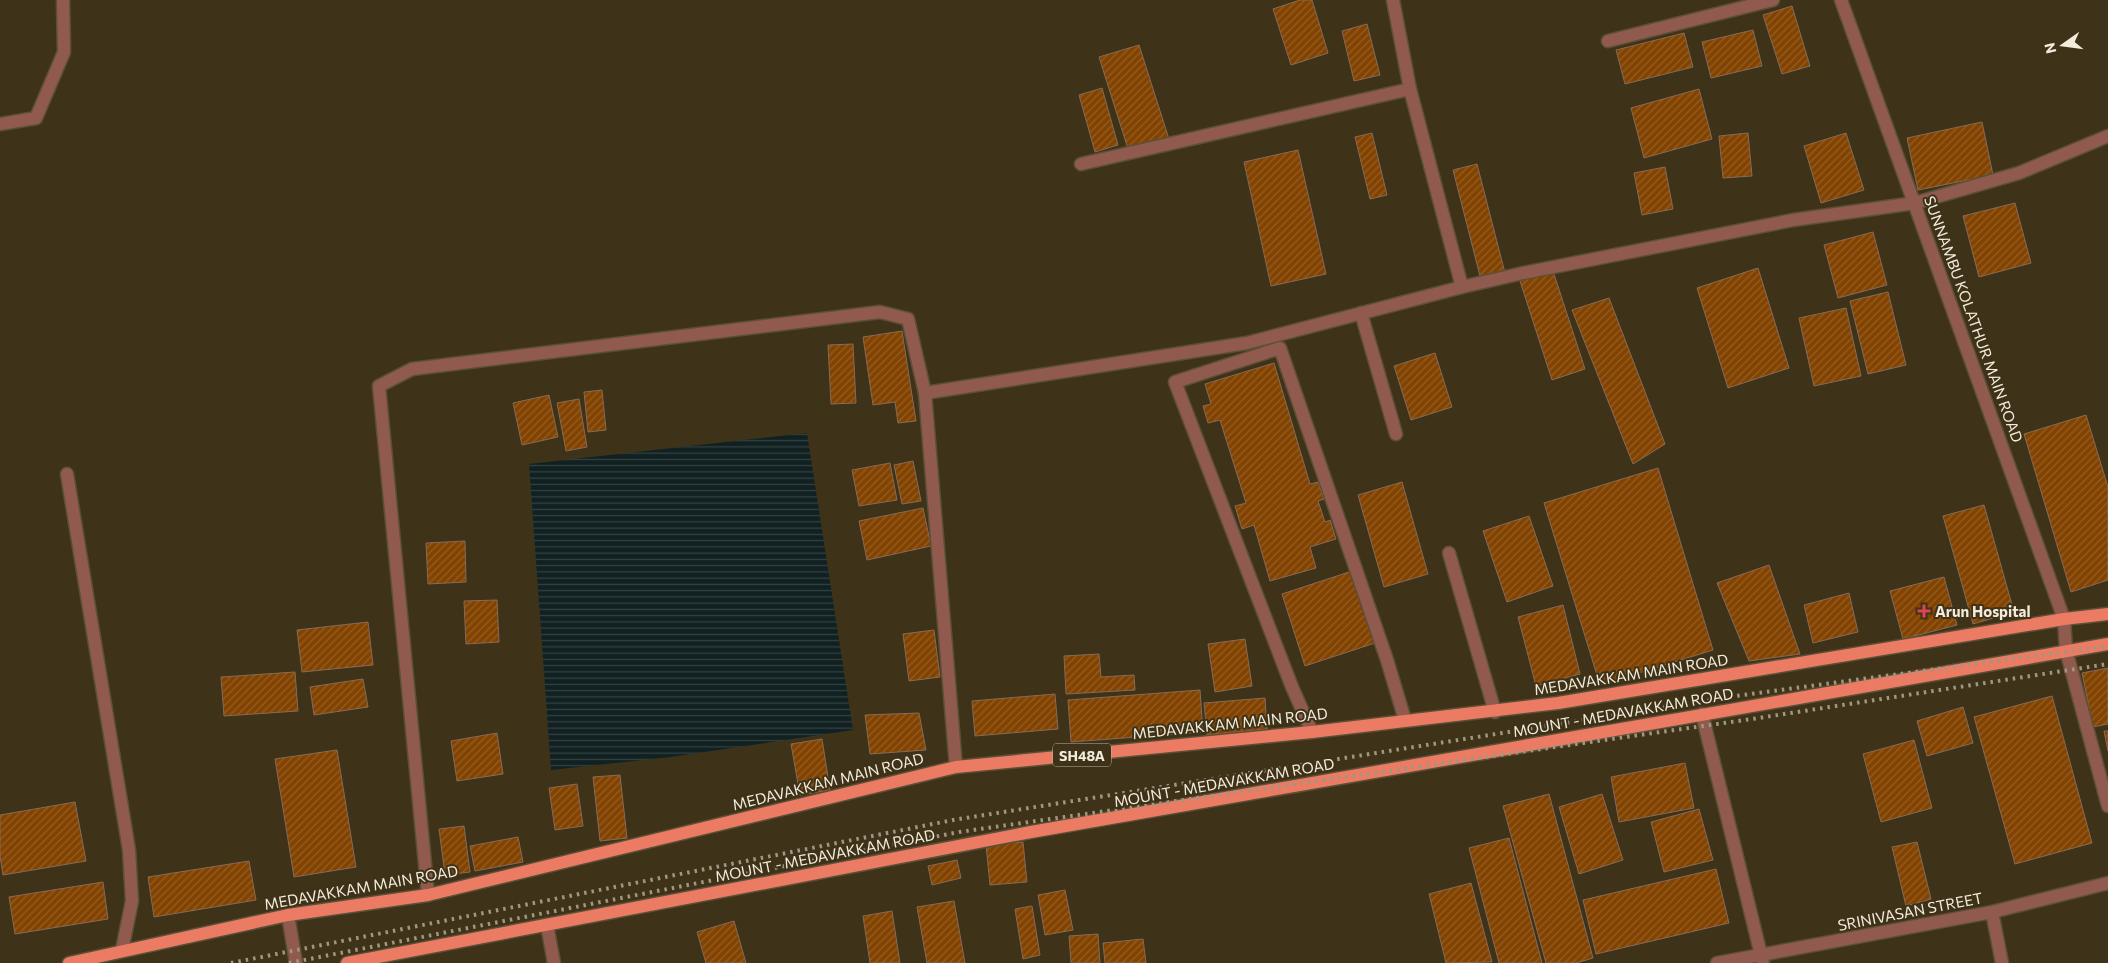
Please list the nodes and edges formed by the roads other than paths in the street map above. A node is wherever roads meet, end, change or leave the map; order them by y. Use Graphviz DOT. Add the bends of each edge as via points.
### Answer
graph roads {
  1 [pos="63,0"];
  2 [pos="1393,0"];
  3 [pos="1773,0"];
  4 [pos="1841,0"];
  5 [pos="1608,41"];
  6 [pos="1410,89"];
  7 [pos="0,124"];
  8 [pos="2108,136"];
  9 [pos="1081,164"];
  10 [pos="1915,203"];
  11 [pos="1462,287"];
  12 [pos="1360,313"];
  13 [pos="925,393"];
  14 [pos="1396,434"];
  15 [pos="66,474"];
  16 [pos="1449,553"];
  17 [pos="2108,614"];
  18 [pos="2064,619"];
  19 [pos="2108,644"];
  20 [pos="2066,650"];
  21 [pos="1495,712"];
  22 [pos="1702,714"];
  23 [pos="1405,720"];
  24 [pos="1312,732"];
  25 [pos="956,767"];
  26 [pos="2108,806"];
  27 [pos="2108,883"];
  28 [pos="428,895"];
  29 [pos="1992,912"];
  30 [pos="288,915"];
  31 [pos="547,925"];
  32 [pos="122,950"];
  33 [pos="1762,959"];
  34 [pos="69,963"];
  35 [pos="296,963"];
  36 [pos="347,963"];
  37 [pos="554,963"];
  38 [pos="1717,963"];
  39 [pos="2002,963"];
  1 -- 7 [label="street" via="64,52 36,118"];
  2 -- 6 [label="street"];
  3 -- 5 [label="street"];
  4 -- 10 [label="street, SUNNAMBU KOLATHUR MAIN ROAD"];
  6 -- 9 [label="street"];
  6 -- 11 [label="street"];
  8 -- 10 [label="street" via="2018,173"];
  10 -- 11 [label="street" via="1792,220"];
  10 -- 18 [label="street, SUNNAMBU KOLATHUR MAIN ROAD"];
  11 -- 12 [label="street"];
  12 -- 13 [label="street" via="1247,343"];
  12 -- 14 [label="street"];
  13 -- 25 [label="street"];
  13 -- 28 [label="street" via="908,319 880,312 412,369 379,386"];
  15 -- 32 [label="street" via="129,850 132,901"];
  16 -- 21 [label="street"];
  17 -- 18 [label="main road, MEDAVAKKAM MAIN ROAD / SH48A"];
  18 -- 20 [label="street, SUNNAMBU KOLATHUR MAIN ROAD"];
  18 -- 21 [label="main road, MEDAVAKKAM MAIN ROAD / SH48A"];
  19 -- 20 [label="main road, MOUNT - MEDAVAKKAM ROAD"];
  20 -- 22 [label="main road, MOUNT - MEDAVAKKAM ROAD"];
  20 -- 26 [label="street, SUNNAMBU KOLATHUR MAIN ROAD"];
  21 -- 23 [label="main road, MEDAVAKKAM MAIN ROAD / SH48A"];
  22 -- 31 [label="main road, MOUNT - MEDAVAKKAM ROAD" via="1021,834"];
  22 -- 33 [label="street"];
  23 -- 24 [label="main road, MEDAVAKKAM MAIN ROAD / SH48A"];
  23 -- 24 [label="street" via="1280,348 1175,382"];
  24 -- 25 [label="main road, MEDAVAKKAM MAIN ROAD / SH48A"];
  25 -- 28 [label="main road, MEDAVAKKAM MAIN ROAD / SH48A"];
  27 -- 29 [label="street, SRINIVASAN STREET"];
  28 -- 30 [label="main road, MEDAVAKKAM MAIN ROAD / SH48A"];
  29 -- 33 [label="street, SRINIVASAN STREET"];
  29 -- 39 [label="street"];
  30 -- 32 [label="main road, MEDAVAKKAM MAIN ROAD / SH48A"];
  30 -- 35 [label="street"];
  31 -- 36 [label="main road, MOUNT - MEDAVAKKAM ROAD"];
  31 -- 37 [label="street"];
  32 -- 34 [label="main road, MEDAVAKKAM MAIN ROAD / SH48A"];
  33 -- 38 [label="street, SRINIVASAN STREET"];
}
